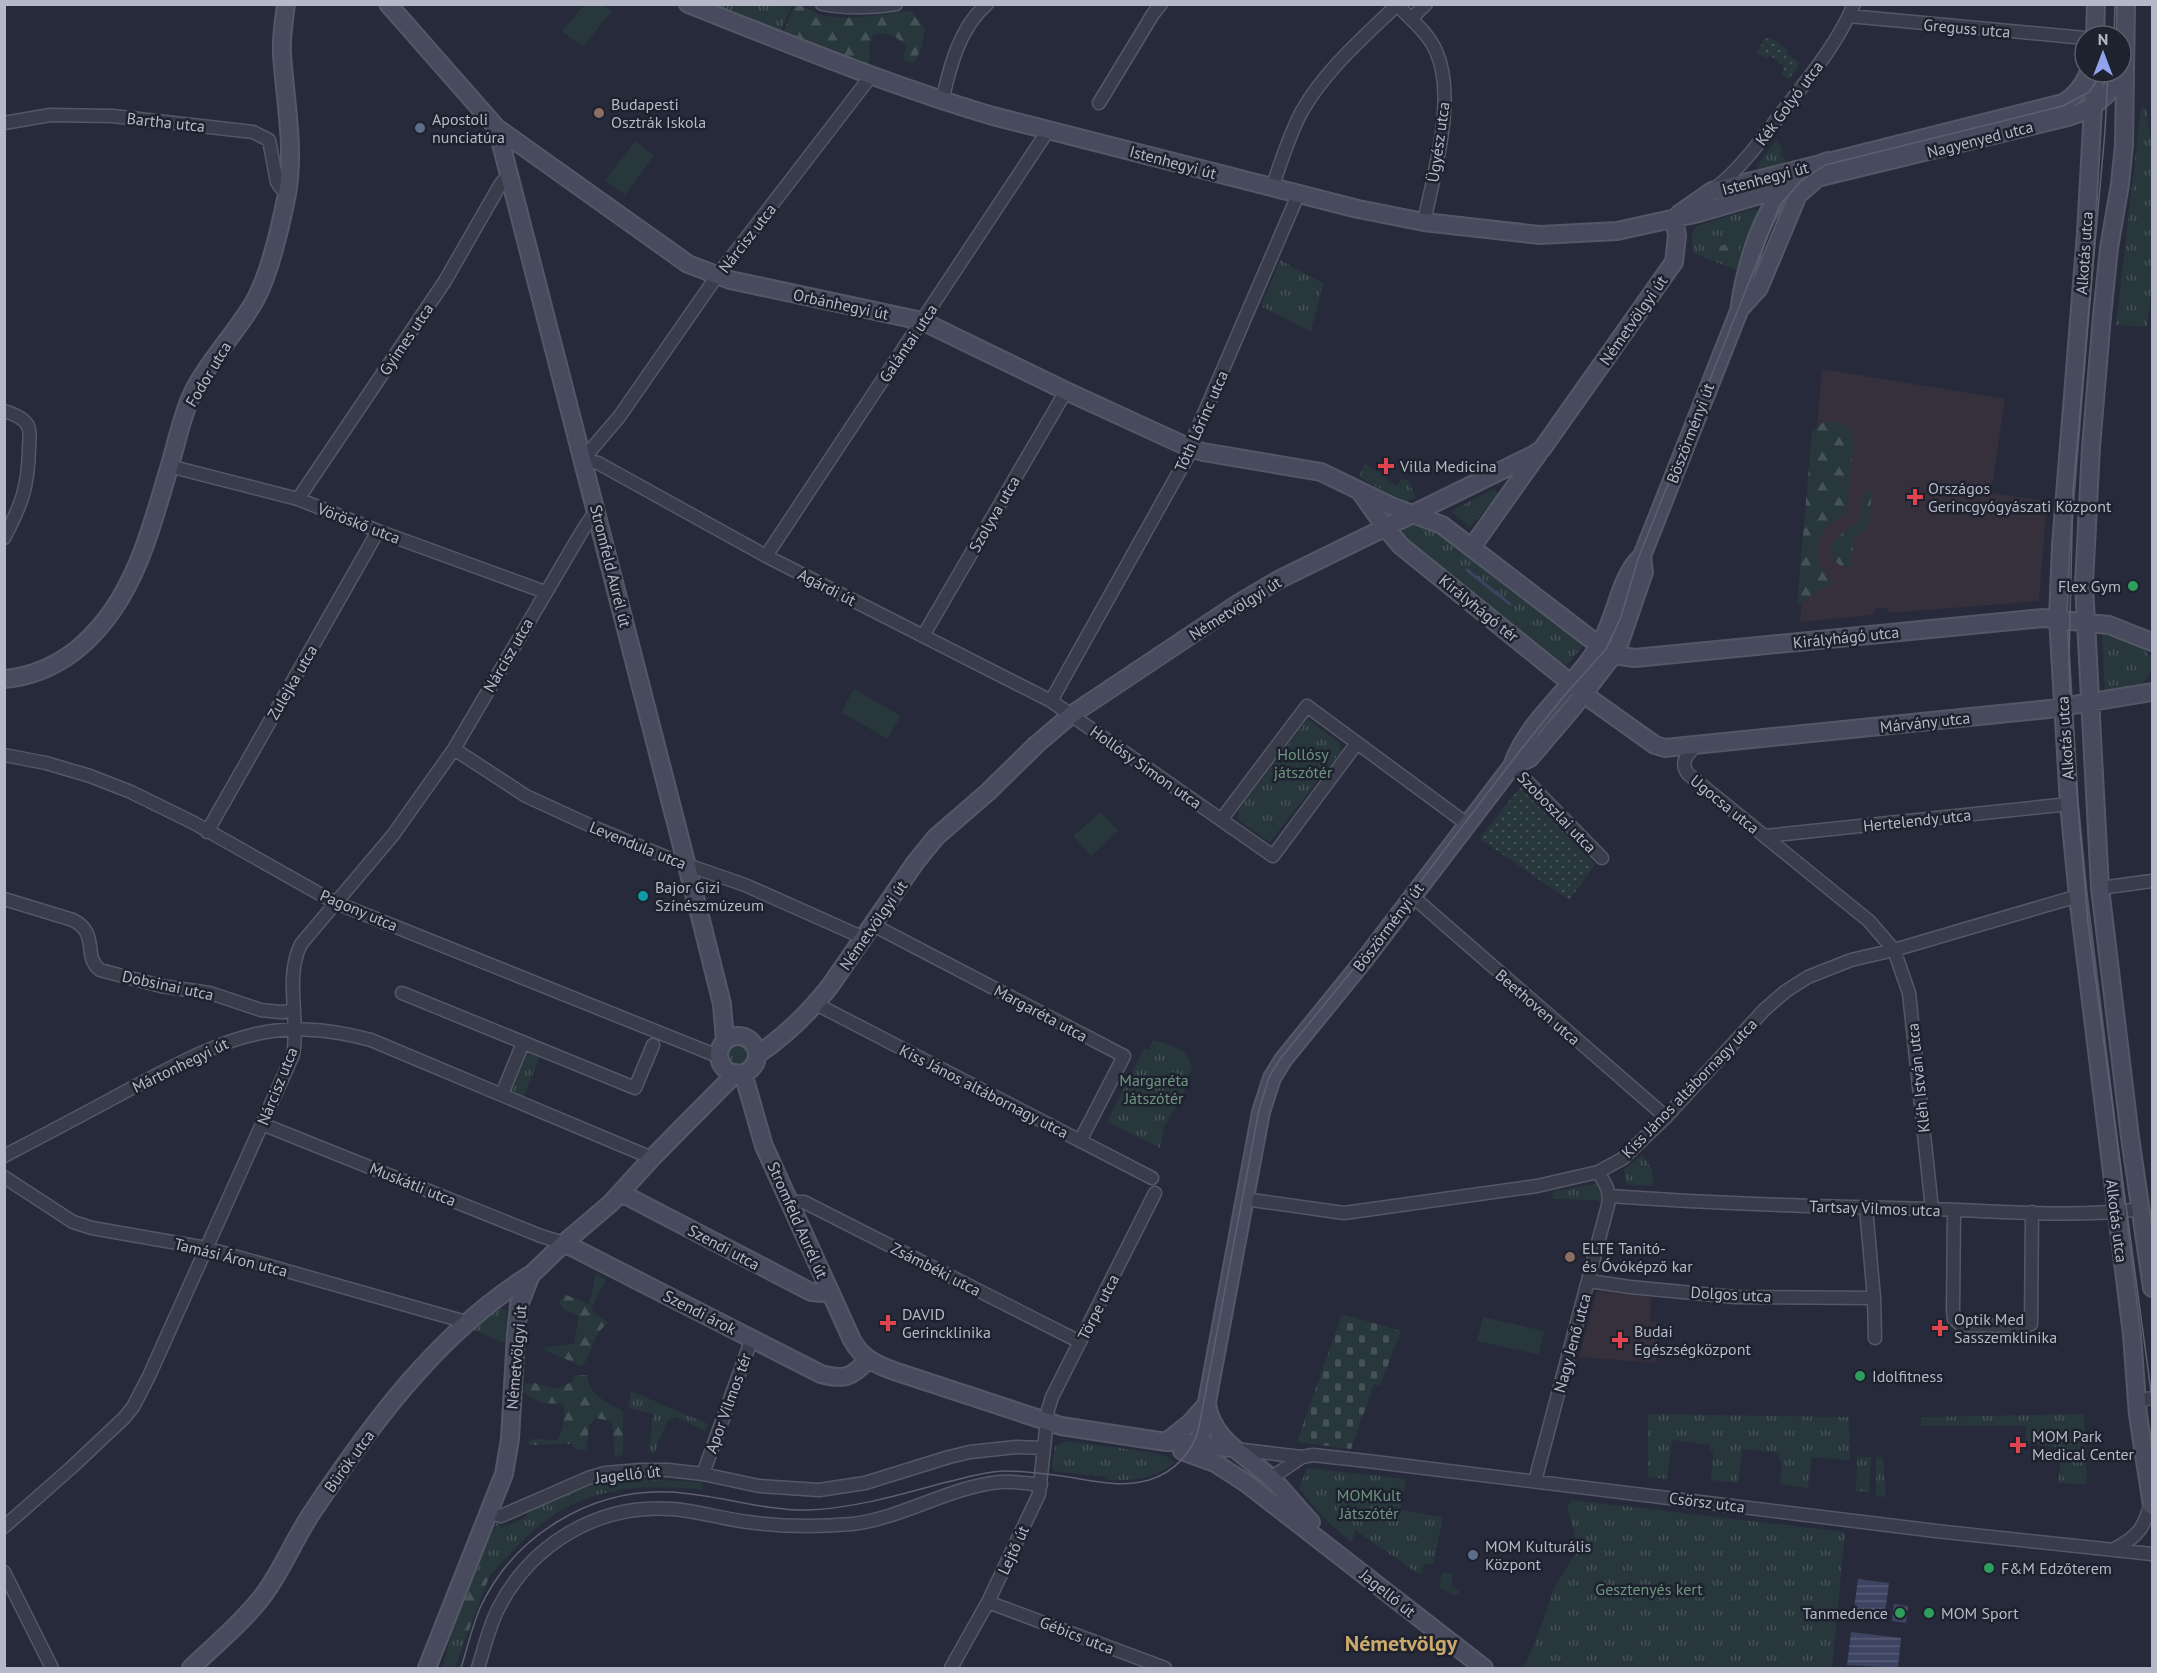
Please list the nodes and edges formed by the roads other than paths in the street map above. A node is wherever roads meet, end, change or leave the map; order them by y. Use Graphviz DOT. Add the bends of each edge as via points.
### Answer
graph roads {
  1 [pos="286,4"];
  2 [pos="388,4"];
  3 [pos="688,4"];
  4 [pos="822,4"];
  5 [pos="896,4"];
  6 [pos="987,4"];
  7 [pos="1161,4"];
  8 [pos="1426,4"];
  9 [pos="2096,4"];
  10 [pos="2126,4"];
  11 [pos="1398,5"];
  12 [pos="1852,10"];
  13 [pos="1411,19"];
  14 [pos="2095,24"];
  15 [pos="2126,24"];
  16 [pos="2073,37"];
  17 [pos="871,76"];
  18 [pos="2083,84"];
  19 [pos="2095,84"];
  20 [pos="2113,84"];
  21 [pos="2125,84"];
  22 [pos="942,101"];
  23 [pos="1099,103"];
  24 [pos="2095,105"];
  25 [pos="4,123"];
  26 [pos="497,128"];
  27 [pos="1049,129"];
  28 [pos="1828,161"];
  29 [pos="1821,177"];
  30 [pos="510,178"];
  31 [pos="1272,188"];
  32 [pos="1784,189"];
  33 [pos="288,191"];
  34 [pos="1712,191"];
  35 [pos="1298,195"];
  36 [pos="1756,197"];
  37 [pos="1769,212"];
  38 [pos="1674,218"];
  39 [pos="1424,222"];
  40 [pos="717,276"];
  41 [pos="1739,310"];
  42 [pos="922,321"];
  43 [pos="1066,391"];
  44 [pos="4,411"];
  45 [pos="1190,448"];
  46 [pos="1542,449"];
  47 [pos="583,459"];
  48 [pos="170,466"];
  49 [pos="1360,492"];
  50 [pos="298,499"];
  51 [pos="1412,514"];
  52 [pos="598,516"];
  53 [pos="1385,527"];
  54 [pos="378,531"];
  55 [pos="4,538"];
  56 [pos="1473,547"];
  57 [pos="766,556"];
  58 [pos="2084,585"];
  59 [pos="545,592"];
  60 [pos="2058,618"];
  61 [pos="2086,622"];
  62 [pos="2109,625"];
  63 [pos="923,636"];
  64 [pos="2151,643"];
  65 [pos="1607,650"];
  66 [pos="4,679"];
  67 [pos="2152,679"];
  68 [pos="1577,687"];
  69 [pos="2152,692"];
  70 [pos="2135,695"];
  71 [pos="1051,701"];
  72 [pos="2090,703"];
  73 [pos="2063,707"];
  74 [pos="1071,715"];
  75 [pos="1357,743"];
  76 [pos="1697,744"];
  77 [pos="454,749"];
  78 [pos="4,755"];
  79 [pos="1512,766"];
  80 [pos="2069,804"];
  81 [pos="1221,820"];
  82 [pos="1467,824"];
  83 [pos="207,832"];
  84 [pos="1765,836"];
  85 [pos="1602,858"];
  86 [pos="686,864"];
  87 [pos="2152,881"];
  88 [pos="2100,888"];
  89 [pos="1412,896"];
  90 [pos="2078,896"];
  91 [pos="4,899"];
  92 [pos="334,902"];
  93 [pos="869,931"];
  94 [pos="1894,950"];
  95 [pos="402,993"];
  96 [pos="816,1004"];
  97 [pos="261,1010"];
  98 [pos="293,1011"];
  99 [pos="295,1028"];
  100 [pos="262,1032"];
  101 [pos="524,1043"];
  102 [pos="653,1045"];
  103 [pos="736,1049"];
  104 [pos="739,1073"];
  105 [pos="502,1094"];
  106 [pos="703,1105"];
  107 [pos="1666,1117"];
  108 [pos="262,1124"];
  109 [pos="1080,1141"];
  110 [pos="4,1156"];
  111 [pos="652,1158"];
  112 [pos="1598,1172"];
  113 [pos="4,1177"];
  114 [pos="1152,1178"];
  115 [pos="621,1193"];
  116 [pos="1155,1193"];
  117 [pos="1610,1196"];
  118 [pos="1245,1199"];
  119 [pos="790,1204"];
  120 [pos="1866,1208"];
  121 [pos="1932,1209"];
  122 [pos="2141,1209"];
  123 [pos="1954,1210"];
  124 [pos="2032,1212"];
  125 [pos="2116,1212"];
  126 [pos="564,1243"];
  127 [pos="206,1248"];
  128 [pos="531,1275"];
  129 [pos="1589,1281"];
  130 [pos="2152,1288"];
  131 [pos="829,1290"];
  132 [pos="1874,1298"];
  133 [pos="486,1305"];
  134 [pos="519,1305"];
  135 [pos="466,1322"];
  136 [pos="752,1338"];
  137 [pos="1875,1338"];
  138 [pos="1080,1342"];
  139 [pos="868,1360"];
  140 [pos="2144,1400"];
  141 [pos="1207,1401"];
  142 [pos="1047,1422"];
  143 [pos="1166,1442"];
  144 [pos="1044,1448"];
  145 [pos="1194,1448"];
  146 [pos="1234,1448"];
  147 [pos="1302,1457"];
  148 [pos="703,1474"];
  149 [pos="1271,1478"];
  150 [pos="1535,1481"];
  151 [pos="1246,1483"];
  152 [pos="1041,1485"];
  153 [pos="2152,1500"];
  154 [pos="2152,1506"];
  155 [pos="490,1513"];
  156 [pos="4,1527"];
  157 [pos="2113,1550"];
  158 [pos="2152,1554"];
  159 [pos="1349,1562"];
  160 [pos="4,1572"];
  161 [pos="988,1602"];
  162 [pos="1478,1667"];
  163 [pos="52,1668"];
  164 [pos="191,1668"];
  165 [pos="427,1668"];
  166 [pos="478,1668"];
  167 [pos="951,1668"];
  168 [pos="1165,1668"];
  1 -- 33 [label="street, Fodor utca" via="282,43 289,135"];
  2 -- 26 [label="street, Orbánhegyi út"];
  3 -- 17 [label="street, Istenhegyi út"];
  4 -- 5 [label="street" via="874,8"];
  6 -- 22 [label="street" via="973,17 959,44"];
  7 -- 23 [label="street"];
  8 -- 13 [label="street"];
  9 -- 14 [label="street"];
  10 -- 15 [label="street, Alkotás utca"];
  11 -- 13 [label="street, Ügyész utca"];
  11 -- 31 [label="street" via="1319,85 1296,124"];
  12 -- 16 [label="street, Greguss utca"];
  12 -- 34 [label="street, Kék Golyó utca" via="1818,67 1745,161"];
  13 -- 39 [label="street, Ügyész utca" via="1435,49 1444,89 1444,120"];
  17 -- 22 [label="street, Istenhegyi út"];
  17 -- 40 [label="street, Nárcisz utca"];
  18 -- 28 [label="street, Nagyenyed utca" via="2063,103"];
  19 -- 24 [label="street, Alkotás utca"];
  20 -- 24 [label="street, Nagyenyed utca" via="2106,97"];
  21 -- 58 [label="street, Alkotás utca" via="2124,145 2102,316"];
  22 -- 27 [label="street, Istenhegyi út"];
  24 -- 29 [label="street, Nagyenyed utca" via="2068,117"];
  24 -- 60 [label="street, Alkotás utca"];
  25 -- 33 [label="street, Bartha utca" via="50,115 113,116 253,132 269,140 277,182"];
  26 -- 30 [label="street, Stromfeld Aurél út"];
  26 -- 40 [label="street, Orbánhegyi út" via="688,264"];
  27 -- 31 [label="street, Istenhegyi út"];
  27 -- 42 [label="street, Galántai utca"];
  28 -- 32 [label="street, Böszörményi út" via="1803,172"];
  28 -- 34 [label="street, Istenhegyi út"];
  29 -- 32 [label="street, Istenhegyi út"];
  29 -- 41 [label="street, Böszörményi út" via="1798,195 1759,288"];
  30 -- 47 [label="street, Stromfeld Aurél út"];
  30 -- 50 [label="street, Gyimes utca" via="500,185 445,280"];
  31 -- 35 [label="street, Istenhegyi út"];
  32 -- 36 [label="street, Istenhegyi út"];
  32 -- 37 [label="street, Böszörményi út"];
  33 -- 48 [label="street, Fodor utca" via="255,300 194,391"];
  34 -- 38 [label="street, Istenhegyi út"];
  35 -- 39 [label="street, Istenhegyi út"];
  35 -- 45 [label="street, Tóth Lőrinc utca"];
  36 -- 37 [label="street, Istenhegyi út" via="1768,203"];
  36 -- 38 [label="street, Istenhegyi út"];
  37 -- 41 [label="street, Böszörményi út" via="1747,268"];
  38 -- 39 [label="street, Istenhegyi út" via="1617,231 1562,235"];
  38 -- 46 [label="street, Németvölgyi út" via="1674,262"];
  40 -- 42 [label="street, Orbánhegyi út"];
  40 -- 47 [label="street, Nárcisz utca" via="619,417"];
  41 -- 65 [label="street, Böszörményi út" via="1642,556 1631,567 1610,623"];
  42 -- 43 [label="street, Orbánhegyi út"];
  42 -- 57 [label="street, Galántai utca"];
  43 -- 45 [label="street, Orbánhegyi út"];
  43 -- 63 [label="street, Szolyva utca"];
  44 -- 55 [label="street" via="21,418 29,427 30,437 25,494"];
  45 -- 49 [label="street, Orbánhegyi út" via="1314,470"];
  45 -- 71 [label="street, Tóth Lőrinc utca"];
  46 -- 51 [label="street, Németvölgyi út"];
  46 -- 56 [label="street"];
  47 -- 52 [label="street, Stromfeld Aurél út"];
  47 -- 57 [label="street, Agárdi út" via="598,463"];
  48 -- 50 [label="street, Vöröskő utca"];
  48 -- 66 [label="street, Fodor utca" via="140,559 114,610 92,637 66,658 39,671"];
  49 -- 51 [label="street, Orbánhegyi út"];
  49 -- 53 [label="street, Orbánhegyi út"];
  50 -- 54 [label="street, Vöröskő utca"];
  51 -- 53 [label="street, Németvölgyi út"];
  51 -- 56 [label="street" via="1442,525"];
  52 -- 59 [label="street, Nárcisz utca" via="591,518"];
  52 -- 86 [label="street, Stromfeld Aurél út"];
  53 -- 68 [label="street, Királyhágó tér" via="1401,546"];
  53 -- 74 [label="street, Németvölgyi út" via="1239,603"];
  54 -- 59 [label="street, Vöröskő utca"];
  54 -- 83 [label="street, Zulejka utca"];
  56 -- 65 [label="street"];
  57 -- 63 [label="street, Agárdi út"];
  58 -- 61 [label="street, Alkotás utca"];
  58 -- 62 [label="street"];
  59 -- 77 [label="street, Nárcisz utca"];
  60 -- 61 [label="street, Királyhágó utca"];
  60 -- 65 [label="street, Királyhágó utca" via="1635,658 1620,657"];
  60 -- 73 [label="street, Alkotás utca"];
  61 -- 62 [label="street"];
  61 -- 72 [label="street, Alkotás utca"];
  62 -- 64 [label="street"];
  63 -- 71 [label="street, Agárdi út"];
  65 -- 68 [label="street, Böszörményi út"];
  67 -- 70 [label="street" via="2146,689"];
  68 -- 76 [label="street" via="1655,745 1672,748"];
  68 -- 79 [label="street, Böszörményi út" via="1530,759"];
  69 -- 70 [label="street, Márvány utca"];
  70 -- 72 [label="street, Márvány utca"];
  71 -- 74 [label="street, Agárdi út"];
  72 -- 73 [label="street, Márvány utca"];
  72 -- 88 [label="street, Alkotás utca"];
  73 -- 76 [label="street, Márvány utca"];
  73 -- 80 [label="street, Alkotás utca"];
  74 -- 81 [label="street, Hollósy Simon utca"];
  74 -- 93 [label="street, Németvölgyi út" via="936,837"];
  75 -- 81 [label="street, Hollósy Simon utca" via="1273,856"];
  75 -- 81 [label="street" via="1306,706"];
  75 -- 82 [label="street"];
  76 -- 84 [label="street, Ugocsa utca" via="1687,754 1684,769"];
  77 -- 86 [label="street, Levendula utca" via="526,796"];
  77 -- 92 [label="street, Nárcisz utca" via="393,835"];
  78 -- 83 [label="street, Pagony utca" via="90,776 131,792"];
  79 -- 82 [label="street, Böszörményi út"];
  79 -- 85 [label="street, Szoboszlai utca"];
  80 -- 84 [label="street, Hertelendy utca"];
  80 -- 90 [label="street, Alkotás utca"];
  82 -- 89 [label="street, Böszörményi út"];
  83 -- 92 [label="street, Pagony utca"];
  84 -- 94 [label="street, Ugocsa utca" via="1869,921"];
  86 -- 93 [label="street, Levendula utca"];
  86 -- 103 [label="street, Stromfeld Aurél út"];
  87 -- 88 [label="street"];
  88 -- 122 [label="street, Alkotás utca"];
  89 -- 107 [label="street, Beethoven utca"];
  89 -- 118 [label="street, Böszörményi út" via="1283,1060 1267,1089 1269,1114 1256,1187"];
  90 -- 94 [label="street, Kiss János altábornagy utca"];
  90 -- 125 [label="street, Alkotás utca"];
  91 -- 97 [label="street, Dobsinai utca" via="82,925 100,970 161,986 210,993"];
  92 -- 98 [label="street, Nárcisz utca" via="296,954"];
  92 -- 103 [label="street, Pagony utca"];
  93 -- 96 [label="street, Németvölgyi út"];
  93 -- 109 [label="street, Margaréta utca" via="1124,1056"];
  94 -- 107 [label="street, Kiss János altábornagy utca" via="1830,967 1786,991"];
  94 -- 121 [label="street, Kléh István utca" via="1909,993"];
  95 -- 101 [label="street"];
  96 -- 103 [label="street, Németvölgyi út" via="790,1029"];
  96 -- 109 [label="street, Kiss János altábornagy utca"];
  97 -- 98 [label="street, Dobsinai utca"];
  97 -- 100 [label="street"];
  98 -- 99 [label="street, Nárcisz utca"];
  99 -- 100 [label="street, Mártonhegyi út"];
  99 -- 105 [label="street, Mártonhegyi út" via="331,1030 371,1040"];
  99 -- 108 [label="street, Nárcisz utca" via="293,1055"];
  100 -- 110 [label="street, Mártonhegyi út" via="198,1053"];
  101 -- 102 [label="street" via="635,1088"];
  101 -- 105 [label="street"];
  103 -- 104 [label="street" via="729,1071"];
  103 -- 104 [label="street, Németvölgyi út" via="753,1066"];
  103 -- 106 [label="street, Németvölgyi út"];
  104 -- 106 [label="street, Németvölgyi út"];
  104 -- 119 [label="street, Stromfeld Aurél út"];
  105 -- 111 [label="street, Mártonhegyi út"];
  106 -- 111 [label="street, Németvölgyi út"];
  107 -- 112 [label="street, Kiss János altábornagy utca" via="1622,1159"];
  108 -- 126 [label="street, Muskátli utca"];
  108 -- 127 [label="street, Nárcisz utca"];
  109 -- 114 [label="street, Kiss János altábornagy utca"];
  111 -- 115 [label="street, Németvölgyi út"];
  112 -- 117 [label="street"];
  112 -- 118 [label="street, Kiss János altábornagy utca" via="1537,1186 1344,1213"];
  113 -- 127 [label="street, Tamási Áron utca" via="72,1222"];
  115 -- 126 [label="street, Németvölgyi út"];
  115 -- 131 [label="street, Szendi utca" via="811,1292"];
  116 -- 138 [label="street, Törpe utca"];
  117 -- 120 [label="street, Tartsay Vilmos utca"];
  117 -- 129 [label="street, Nagy Jenő utca"];
  118 -- 141 [label="street, Böszörményi út"];
  119 -- 131 [label="street, Stromfeld Aurél út"];
  119 -- 138 [label="street, Zsámbéki utca" via="804,1202"];
  120 -- 121 [label="street, Tartsay Vilmos utca"];
  120 -- 132 [label="street"];
  121 -- 123 [label="street, Tartsay Vilmos utca"];
  122 -- 125 [label="street, Tartsay Vilmos utca"];
  122 -- 130 [label="street, Alkotás utca"];
  123 -- 124 [label="street, Tartsay Vilmos utca"];
  123 -- 124 [label="street" via="1953,1311 1954,1319 1961,1325 2031,1324"];
  124 -- 125 [label="street, Tartsay Vilmos utca"];
  125 -- 140 [label="street, Alkotás utca"];
  126 -- 128 [label="street, Németvölgyi út"];
  126 -- 136 [label="street, Szendi árok"];
  127 -- 135 [label="street, Tamási Áron utca"];
  127 -- 156 [label="street, Nárcisz utca" via="133,1407"];
  128 -- 133 [label="street, Bürök utca"];
  128 -- 134 [label="street, Németvölgyi út"];
  129 -- 132 [label="street, Dolgos utca" via="1735,1296"];
  129 -- 150 [label="street, Nagy Jenő utca"];
  131 -- 139 [label="street, Stromfeld Aurél út" via="852,1340"];
  132 -- 137 [label="street"];
  133 -- 134 [label="street"];
  133 -- 135 [label="street, Bürök utca"];
  134 -- 155 [label="street, Németvölgyi út" via="507,1461"];
  135 -- 164 [label="street, Bürök utca" via="378,1421 311,1513 262,1597"];
  136 -- 139 [label="street, Szendi árok" via="832,1377 852,1375"];
  136 -- 148 [label="street, Apor Vilmos tér"];
  138 -- 142 [label="street, Törpe utca" via="1052,1398"];
  139 -- 142 [label="street"];
  140 -- 153 [label="street, Alkotás utca"];
  141 -- 143 [label="street, Böszörményi út" via="1197,1416"];
  141 -- 145 [label="street, Böszörményi út"];
  141 -- 146 [label="street, Böszörményi út" via="1218,1433"];
  142 -- 143 [label="street"];
  142 -- 144 [label="street, Lejtő út"];
  143 -- 145 [label="street" via="1172,1448"];
  144 -- 148 [label="street, Apor Vilmos tér" via="997,1448 943,1458 865,1483 819,1490 759,1486"];
  144 -- 152 [label="street, Lejtő út"];
  145 -- 146 [label="street"];
  145 -- 151 [label="street, Jagelló út"];
  146 -- 147 [label="street, Csörsz utca"];
  146 -- 149 [label="street, Jagelló út"];
  147 -- 149 [label="street"];
  147 -- 150 [label="street, Csörsz utca"];
  148 -- 155 [label="street, Jagelló út" via="640,1470 598,1474 501,1516"];
  149 -- 151 [label="street"];
  149 -- 159 [label="street, Jagelló út"];
  150 -- 157 [label="street, Csörsz utca"];
  151 -- 159 [label="street, Jagelló út"];
  152 -- 161 [label="street, Lejtő út"];
  152 -- 166 [label="street" via="983,1485 856,1523 790,1527 663,1509 631,1511 596,1520 564,1536 525,1569 498,1610"];
  153 -- 154 [label="street, Alkotás utca"];
  153 -- 157 [label="street" via="2140,1532"];
  155 -- 165 [label="street, Németvölgyi út"];
  157 -- 158 [label="street, Csörsz utca"];
  159 -- 162 [label="street, Jagelló út"];
  160 -- 163 [label="street"];
  161 -- 167 [label="street, Lejtő út"];
  161 -- 168 [label="street, Gébics utca"];
}
